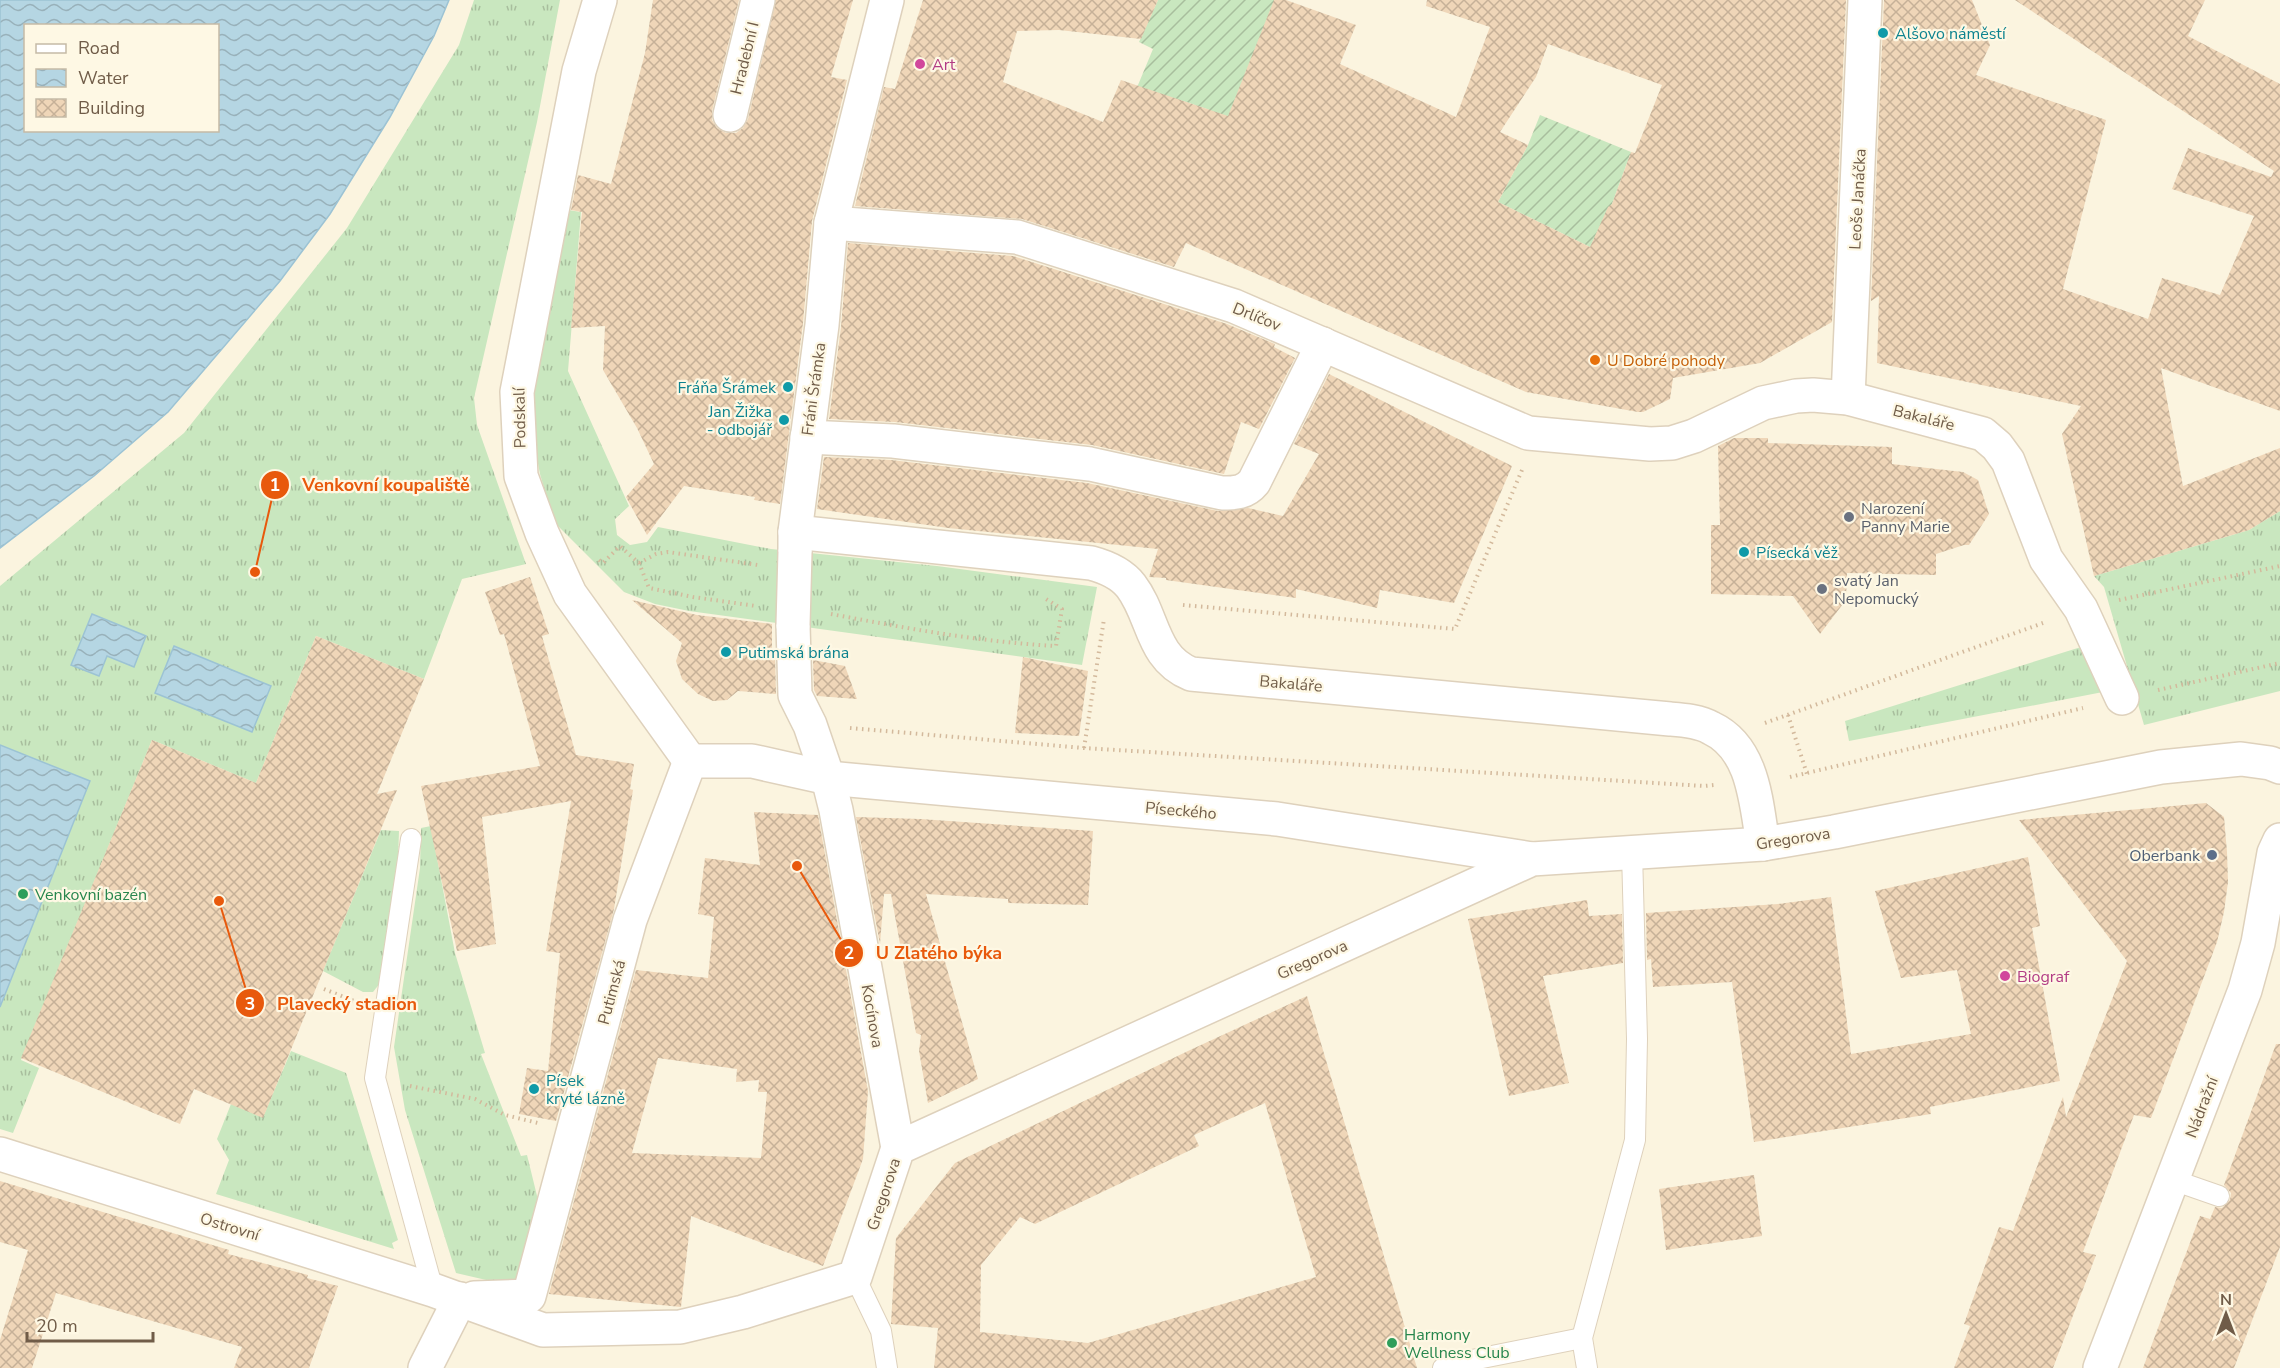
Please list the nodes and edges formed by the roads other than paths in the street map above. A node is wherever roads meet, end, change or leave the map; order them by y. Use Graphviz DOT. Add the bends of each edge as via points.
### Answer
graph roads {
  1 [pos="600,0"];
  2 [pos="758,0"];
  3 [pos="887,0"];
  4 [pos="1865,0"];
  5 [pos="730,116"];
  6 [pos="831,223"];
  7 [pos="1323,344"];
  8 [pos="1848,398"];
  9 [pos="807,437"];
  10 [pos="1672,443"];
  11 [pos="786,550"];
  12 [pos="2122,698"];
  13 [pos="690,761"];
  14 [pos="2280,767"];
  15 [pos="828,778"];
  16 [pos="411,839"];
  17 [pos="2280,840"];
  18 [pos="1763,844"];
  19 [pos="1632,852"];
  20 [pos="1532,859"];
  21 [pos="2269,945"];
  22 [pos="898,1148"];
  23 [pos="0,1154"];
  24 [pos="2173,1180"];
  25 [pos="2219,1196"];
  26 [pos="855,1277"];
  27 [pos="447,1294"];
  28 [pos="1582,1338"];
  29 [pos="424,1368"];
  30 [pos="887,1368"];
  31 [pos="1443,1368"];
  32 [pos="1587,1368"];
  33 [pos="2100,1368"];
  1 -- 13 [label="street, Podskalí" via="579,71 517,392 521,476 570,594"];
  2 -- 5 [label="street, Hradební I"];
  3 -- 6 [label="street, Fráni Šrámka"];
  4 -- 8 [label="street, Leoše Janáčka"];
  6 -- 7 [label="street, Drlíčov" via="1017,237 1234,306"];
  6 -- 9 [label="street, Fráni Šrámka"];
  7 -- 9 [label="street" via="1254,482 1247,490 1236,493 1090,464 893,441"];
  7 -- 10 [label="street, Drlíčov" via="1528,433"];
  8 -- 10 [label="street, Bakaláře" via="1779,398"];
  8 -- 12 [label="street, Bakaláře" via="1967,428 1983,434 1997,446 2008,461 2046,559 2081,609"];
  9 -- 11 [label="street, Fráni Šrámka"];
  11 -- 15 [label="street, Fráni Šrámka, bridge" via="795,695"];
  11 -- 18 [label="street, Bakaláře" via="1091,563 1120,575 1132,587 1168,659 1191,674 1670,719 1711,727 1728,738 1752,781"];
  13 -- 15 [label="street" via="752,761"];
  13 -- 27 [label="street, Putimská" via="630,920 529,1296"];
  14 -- 18 [label="street, Gregorova" via="2241,759 2161,767"];
  15 -- 20 [label="street, Píseckého" via="1277,819"];
  15 -- 22 [label="street, Kocínova"];
  16 -- 27 [label="lane" via="375,1078"];
  17 -- 21 [label="street, Nádražní" via="2274,853"];
  18 -- 19 [label="street, Gregorova"];
  19 -- 20 [label="street, Gregorova"];
  19 -- 28 [label="lane" via="1637,1039 1635,1140"];
  20 -- 22 [label="street, Gregorova"];
  21 -- 24 [label="street, Nádražní" via="2245,990"];
  22 -- 26 [label="street, Gregorova"];
  23 -- 27 [label="street, Ostrovní"];
  24 -- 25 [label="lane"];
  24 -- 33 [label="street, Nádražní"];
  26 -- 27 [label="street" via="680,1328 543,1330"];
  26 -- 30 [label="lane" via="881,1331"];
  27 -- 29 [label="street"];
  28 -- 31 [label="lane"];
  28 -- 32 [label="lane"];
}
